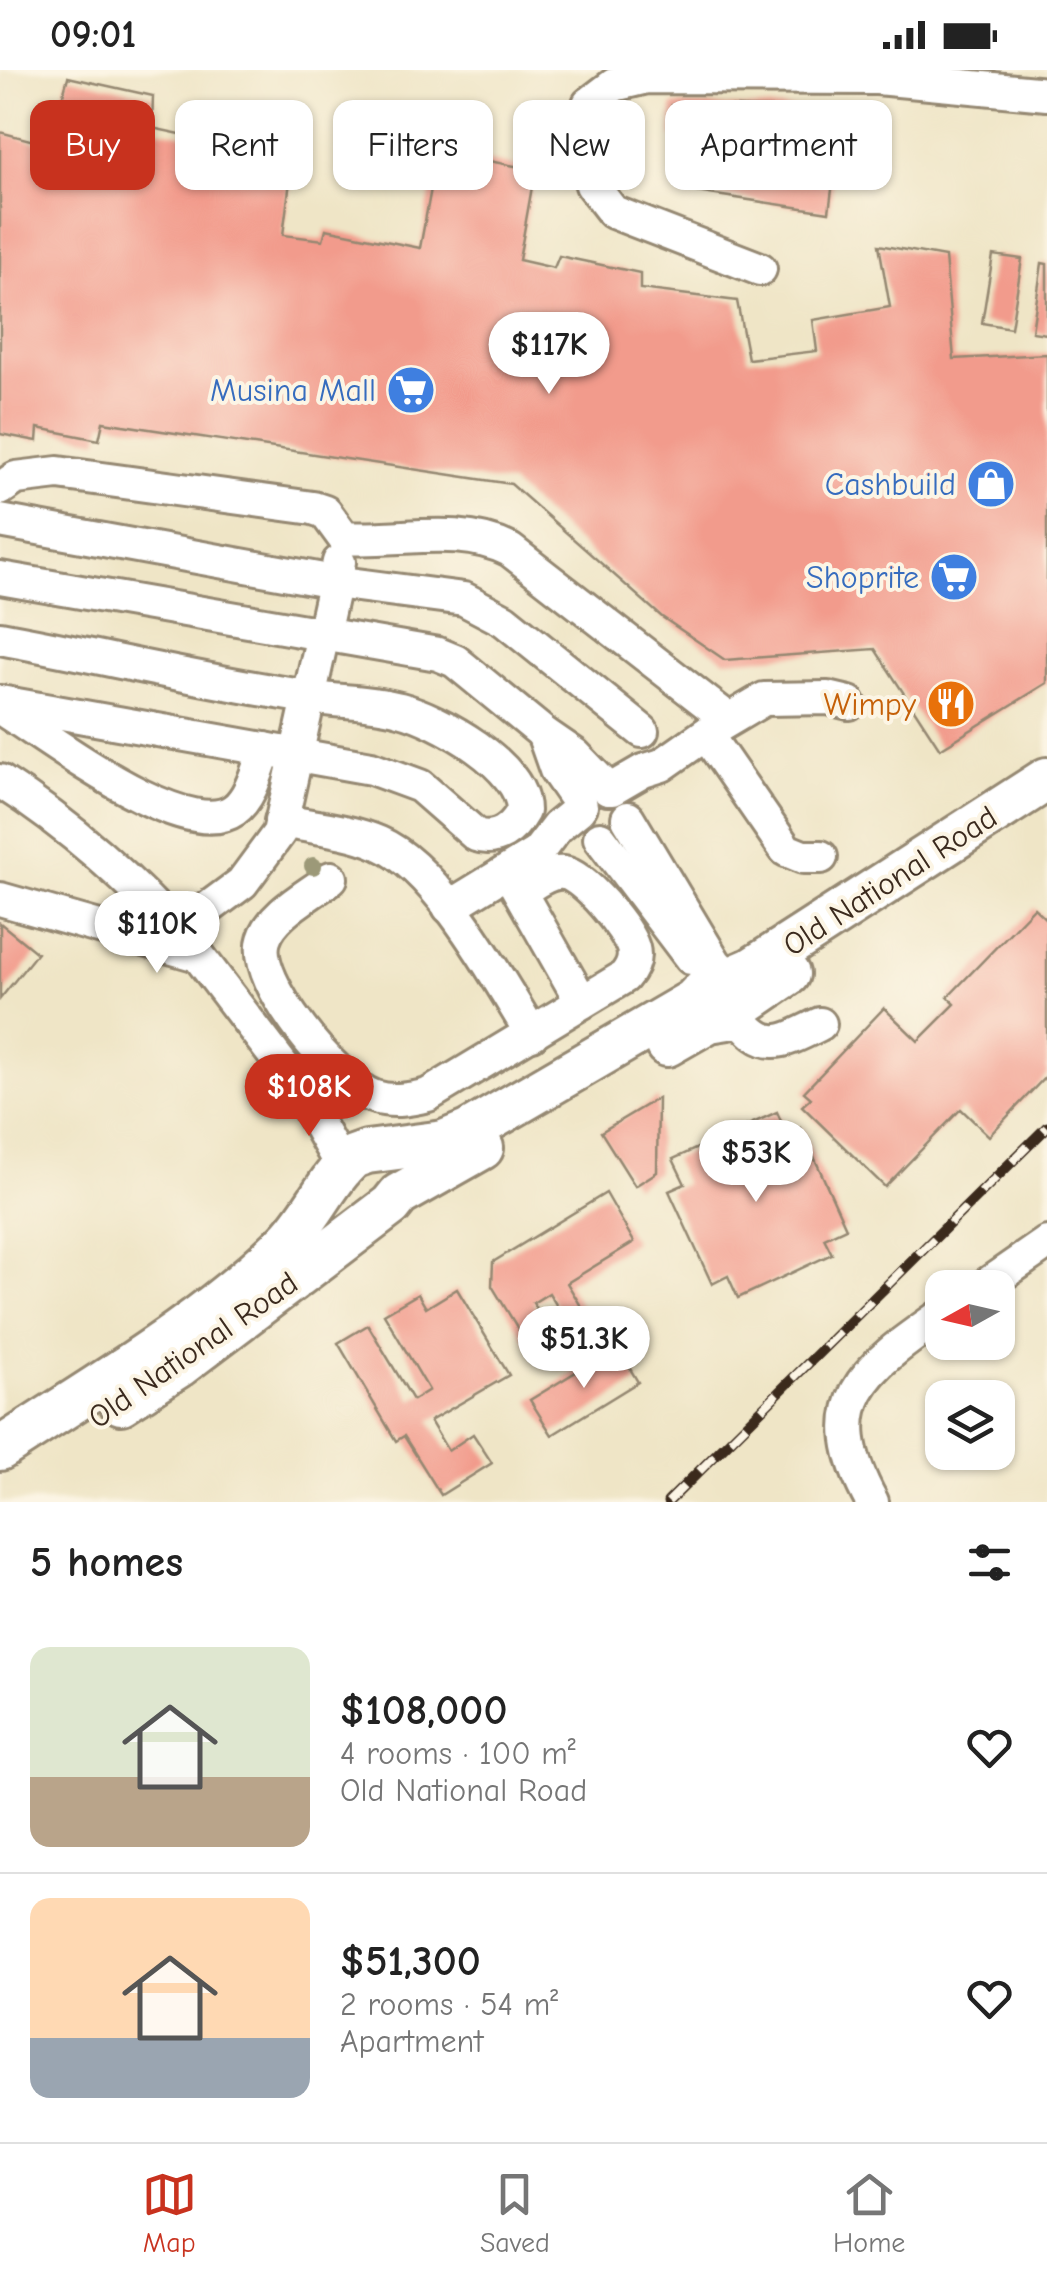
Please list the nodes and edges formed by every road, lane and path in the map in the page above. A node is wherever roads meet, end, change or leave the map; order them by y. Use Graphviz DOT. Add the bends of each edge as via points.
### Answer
graph roads {
  1 [pos="874,74"];
  2 [pos="1035,86"];
  3 [pos="760,269"];
  4 [pos="0,489"];
  5 [pos="0,521"];
  6 [pos="344,538"];
  7 [pos="0,578"];
  8 [pos="334,582"];
  9 [pos="323,632"];
  10 [pos="0,638"];
  11 [pos="309,697"];
  12 [pos="850,703"];
  13 [pos="0,705"];
  14 [pos="717,726"];
  15 [pos="642,731"];
  16 [pos="281,752"];
  17 [pos="1047,779"];
  18 [pos="0,781"];
  19 [pos="603,812"];
  20 [pos="1047,812"];
  21 [pos="281,822"];
  22 [pos="821,857"];
  23 [pos="331,878"];
  24 [pos="514,881"];
  25 [pos="0,899"];
  26 [pos="448,907"];
  27 [pos="188,943"];
  28 [pos="724,996"];
  29 [pos="582,1002"];
  30 [pos="820,1024"];
  31 [pos="532,1034"];
  32 [pos="356,1161"];
  33 [pos="390,1203"];
  34 [pos="1047,1243"];
  35 [pos="1008,1270"];
  36 [pos="925,1327"];
  37 [pos="0,1449"];
  38 [pos="0,1482"];
  39 [pos="872,1502"];
  1 -- 2 [label="street"];
  1 -- 3 [label="street" via="647,78 614,85 589,104 580,139 592,185 613,212"];
  4 -- 6 [label="street" via="16,478 58,473 313,508 326,512"];
  5 -- 8 [label="street"];
  6 -- 8 [label="street"];
  6 -- 14 [label="street" via="426,535 498,543"];
  7 -- 9 [label="street"];
  8 -- 9 [label="street"];
  8 -- 15 [label="street" via="482,606"];
  9 -- 11 [label="street"];
  9 -- 19 [label="street" via="455,661 575,754"];
  10 -- 11 [label="street"];
  11 -- 16 [label="street"];
  11 -- 16 [label="street" via="388,706 427,719 501,766 520,790 523,811 506,831 486,838 401,778"];
  12 -- 14 [label="street" via="764,699"];
  13 -- 16 [label="street"];
  13 -- 16 [label="street" via="116,784 189,813 217,817 235,810"];
  14 -- 19 [label="street" via="662,765 651,786"];
  14 -- 22 [label="street" via="786,850"];
  16 -- 21 [label="street"];
  17 -- 28 [label="main road, Old National Road" via="769,958"];
  18 -- 27 [label="street" via="100,854"];
  19 -- 24 [label="street" via="571,847 537,853"];
  19 -- 28 [label="street" via="702,973"];
  20 -- 28 [label="main road, Old National Road"];
  21 -- 26 [label="street" via="382,844"];
  21 -- 27 [label="street" via="242,884"];
  23 -- 31 [label="street" via="272,924 262,946 276,994 345,1079 375,1097 410,1100"];
  24 -- 26 [label="street"];
  24 -- 29 [label="street"];
  24 -- 29 [label="street" via="560,872 576,876 633,947 627,974"];
  25 -- 27 [label="street"];
  26 -- 31 [label="street"];
  27 -- 32 [label="street"];
  28 -- 30 [label="street" via="762,1041"];
  28 -- 32 [label="main road, Old National Road" via="468,1132"];
  28 -- 33 [label="main road, Old National Road" via="709,1021"];
  29 -- 31 [label="street"];
  32 -- 33 [label="main road" via="340,1186 345,1199 367,1213"];
  32 -- 37 [label="main road, Old National Road" via="287,1242 230,1292"];
  33 -- 38 [label="main road, Old National Road" via="180,1365"];
  34 -- 35 [label="street"];
  36 -- 39 [label="street" via="883,1356 859,1383 850,1409 849,1434"];
}
